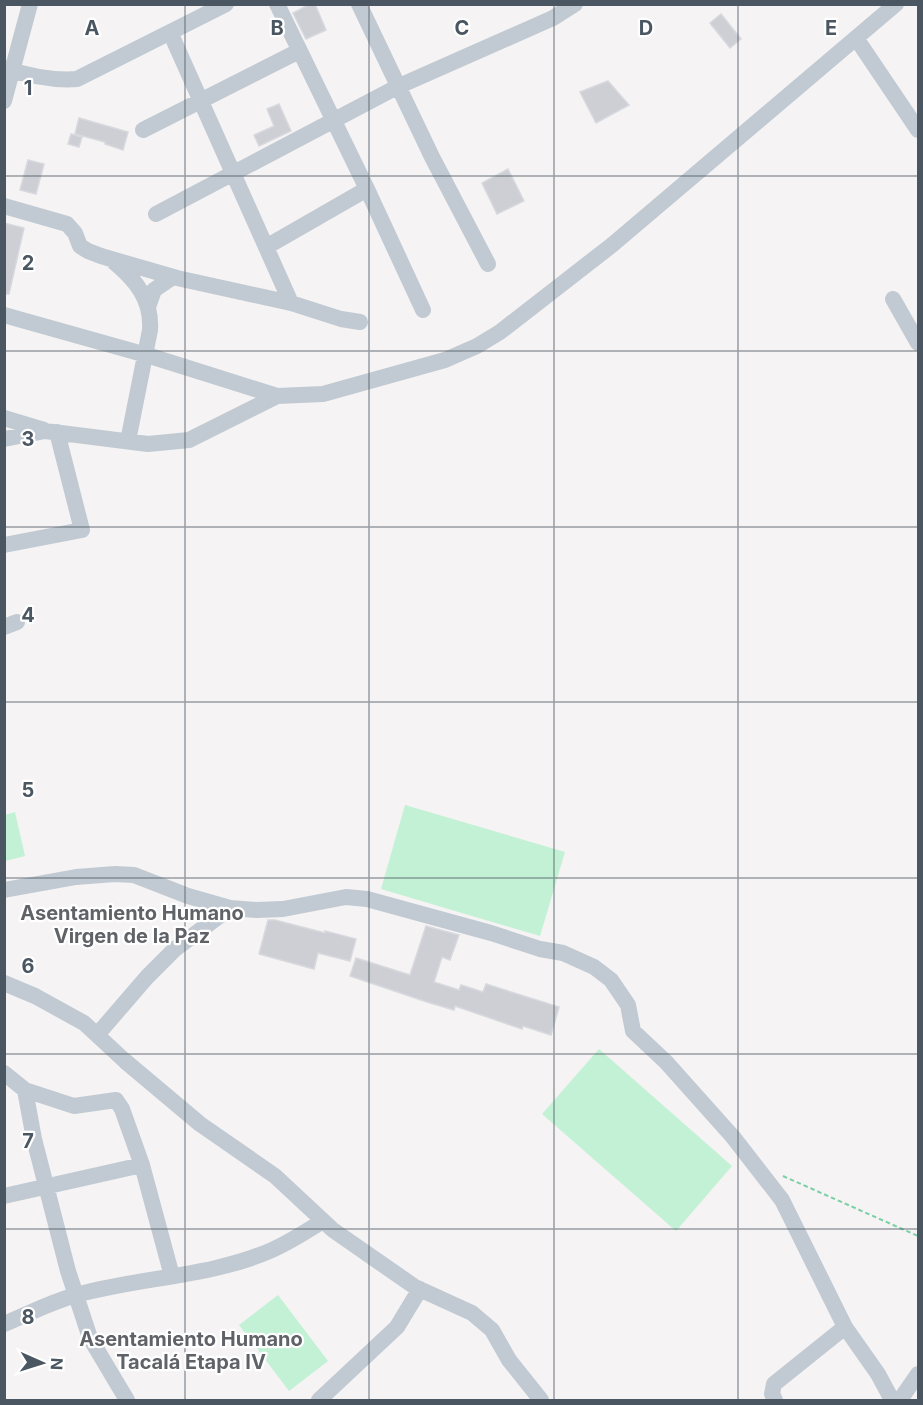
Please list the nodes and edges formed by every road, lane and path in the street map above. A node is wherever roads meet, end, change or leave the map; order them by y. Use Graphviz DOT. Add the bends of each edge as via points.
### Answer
graph roads {
  1 [pos="30,4"];
  2 [pos="226,4"];
  3 [pos="277,4"];
  4 [pos="359,4"];
  5 [pos="575,4"];
  6 [pos="896,4"];
  7 [pos="170,32"];
  8 [pos="856,38"];
  9 [pos="299,51"];
  10 [pos="9,69"];
  11 [pos="397,87"];
  12 [pos="4,101"];
  13 [pos="201,101"];
  14 [pos="334,122"];
  15 [pos="143,130"];
  16 [pos="918,130"];
  17 [pos="233,174"];
  18 [pos="367,189"];
  19 [pos="4,206"];
  20 [pos="156,214"];
  21 [pos="266,248"];
  22 [pos="108,258"];
  23 [pos="488,264"];
  24 [pos="173,277"];
  25 [pos="893,299"];
  26 [pos="291,303"];
  27 [pos="148,307"];
  28 [pos="423,310"];
  29 [pos="4,315"];
  30 [pos="360,322"];
  31 [pos="918,343"];
  32 [pos="145,355"];
  33 [pos="277,396"];
  34 [pos="4,418"];
  35 [pos="51,431"];
  36 [pos="4,439"];
  37 [pos="128,441"];
  38 [pos="4,545"];
  39 [pos="4,890"];
  40 [pos="230,908"];
  41 [pos="4,984"];
  42 [pos="97,1035"];
  43 [pos="4,1073"];
  44 [pos="25,1090"];
  45 [pos="141,1165"];
  46 [pos="777,1173"];
  47 [pos="46,1187"];
  48 [pos="4,1196"];
  49 [pos="324,1221"];
  50 [pos="918,1236"];
  51 [pos="172,1276"];
  52 [pos="420,1290"];
  53 [pos="76,1295"];
  54 [pos="4,1324"];
  55 [pos="845,1327"];
  56 [pos="918,1374"];
  57 [pos="127,1401"];
  58 [pos="320,1401"];
  59 [pos="541,1401"];
  60 [pos="775,1401"];
  61 [pos="892,1401"];
  62 [pos="900,1401"];
  1 -- 10 [label="street"];
  2 -- 7 [label="street"];
  3 -- 9 [label="street"];
  4 -- 11 [label="street"];
  5 -- 11 [label="street" via="553,18"];
  6 -- 8 [label="street"];
  7 -- 10 [label="street" via="77,79 35,77"];
  7 -- 13 [label="street"];
  8 -- 16 [label="street"];
  8 -- 33 [label="street" via="612,245 500,332 424,368 323,394"];
  9 -- 13 [label="street"];
  9 -- 14 [label="street"];
  10 -- 12 [label="street"];
  11 -- 14 [label="street"];
  11 -- 23 [label="street"];
  13 -- 15 [label="street"];
  13 -- 17 [label="street"];
  14 -- 17 [label="street"];
  14 -- 18 [label="street"];
  17 -- 20 [label="street"];
  17 -- 21 [label="street"];
  18 -- 21 [label="street"];
  18 -- 28 [label="street"];
  19 -- 22 [label="street" via="67,224 80,246"];
  21 -- 26 [label="street"];
  22 -- 24 [label="street"];
  22 -- 27 [label="street" via="128,274"];
  24 -- 26 [label="street"];
  24 -- 27 [label="street" via="154,290"];
  25 -- 31 [label="street"];
  26 -- 30 [label="street"];
  27 -- 32 [label="street" via="151,317"];
  29 -- 32 [label="street"];
  32 -- 33 [label="street"];
  32 -- 37 [label="street"];
  33 -- 37 [label="street" via="189,440 148,444"];
  34 -- 35 [label="street"];
  35 -- 36 [label="street"];
  35 -- 37 [label="street"];
  35 -- 38 [label="street" via="82,530"];
  39 -- 40 [label="street" via="76,877 134,875"];
  40 -- 42 [label="street" via="176,949"];
  40 -- 55 [label="street" via="283,909 346,897 368,899 563,954 594,967 611,980 628,1005 633,1031 734,1137 782,1200"];
  41 -- 42 [label="street" via="35,996 84,1023"];
  42 -- 49 [label="street" via="200,1124 275,1176"];
  43 -- 44 [label="street"];
  44 -- 45 [label="street" via="74,1106 116,1100"];
  44 -- 47 [label="street"];
  45 -- 47 [label="street"];
  45 -- 51 [label="street"];
  46 -- 50 [label="path"];
  47 -- 48 [label="street"];
  47 -- 53 [label="street"];
  49 -- 51 [label="street" via="270,1251"];
  49 -- 52 [label="street"];
  51 -- 53 [label="street"];
  52 -- 58 [label="street" via="397,1327"];
  52 -- 59 [label="street" via="472,1313 492,1330 509,1360"];
  53 -- 54 [label="street"];
  53 -- 57 [label="street" via="90,1338"];
  55 -- 60 [label="street" via="774,1384"];
  55 -- 61 [label="street"];
  56 -- 62 [label="street"];
}
